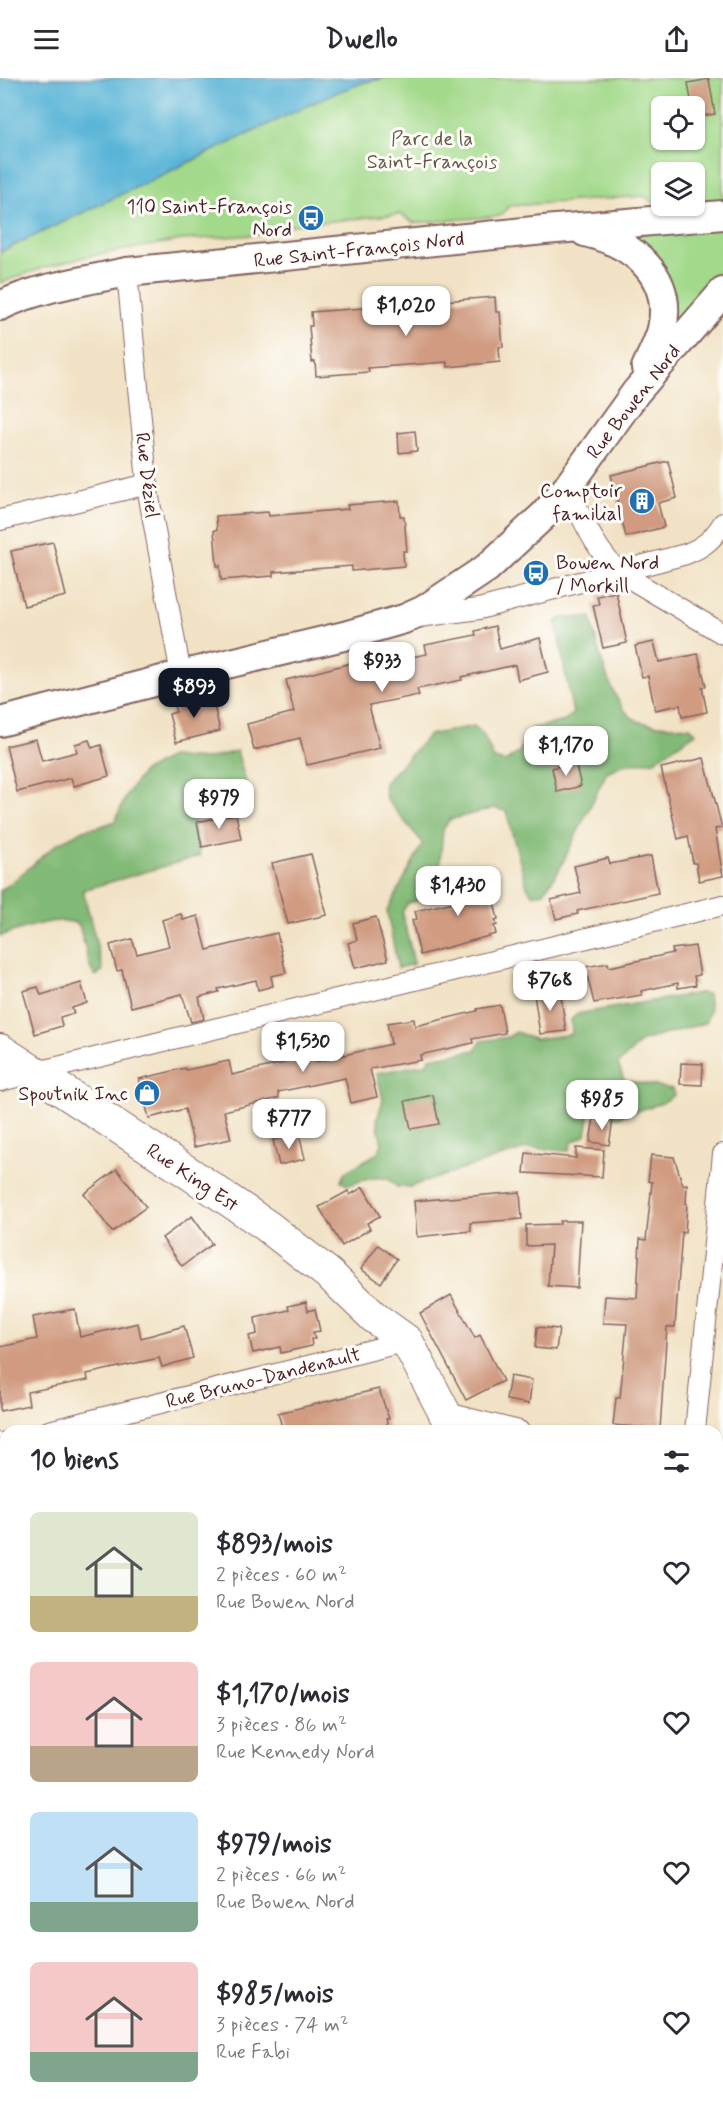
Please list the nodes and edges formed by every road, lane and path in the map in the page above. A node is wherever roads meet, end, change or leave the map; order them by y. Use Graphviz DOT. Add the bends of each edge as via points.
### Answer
graph roads {
  1 [pos="723,215"];
  2 [pos="569,228"];
  3 [pos="127,272"];
  4 [pos="723,292"];
  5 [pos="0,306"];
  6 [pos="636,392"];
  7 [pos="147,484"];
  8 [pos="567,488"];
  9 [pos="0,520"];
  10 [pos="723,523"];
  11 [pos="619,572"];
  12 [pos="404,619"];
  13 [pos="723,634"];
  14 [pos="181,675"];
  15 [pos="0,722"];
  16 [pos="723,905"];
  17 [pos="0,1050"];
  18 [pos="35,1073"];
  19 [pos="0,1081"];
  20 [pos="723,1154"];
  21 [pos="389,1335"];
  22 [pos="442,1424"];
  23 [pos="70,1425"];
  24 [pos="696,1425"];
  1 -- 2 [label="street, Rue Saint-François Nord"];
  2 -- 3 [label="street, Rue Saint-François Nord"];
  2 -- 6 [label="street" via="620,243 645,263 655,277 661,292 662,330"];
  3 -- 5 [label="street, Rue Saint-François Nord" via="62,286"];
  3 -- 7 [label="street, Rue Déziel"];
  4 -- 6 [label="street, Rue Bowen Nord"];
  6 -- 8 [label="street, Rue Bowen Nord"];
  7 -- 9 [label="street"];
  7 -- 14 [label="street, Rue Déziel"];
  8 -- 11 [label="street" via="600,550"];
  8 -- 12 [label="street, Rue Bowen Nord" via="487,568"];
  10 -- 11 [label="street, Rue Bowen Nord" via="701,548"];
  11 -- 12 [label="street, Rue Bowen Nord" via="479,609"];
  11 -- 13 [label="street"];
  12 -- 14 [label="street, Rue Bowen Nord"];
  14 -- 15 [label="street, Rue Bowen Nord"];
  16 -- 18 [label="street"];
  17 -- 18 [label="main road, Rue King Est"];
  18 -- 19 [label="street"];
  18 -- 21 [label="main road, Rue King Est" via="267,1226 330,1275"];
  20 -- 24 [label="street"];
  21 -- 22 [label="main road, Rue King Est"];
  21 -- 23 [label="street, Rue Bruno-Dandenault"];
}
